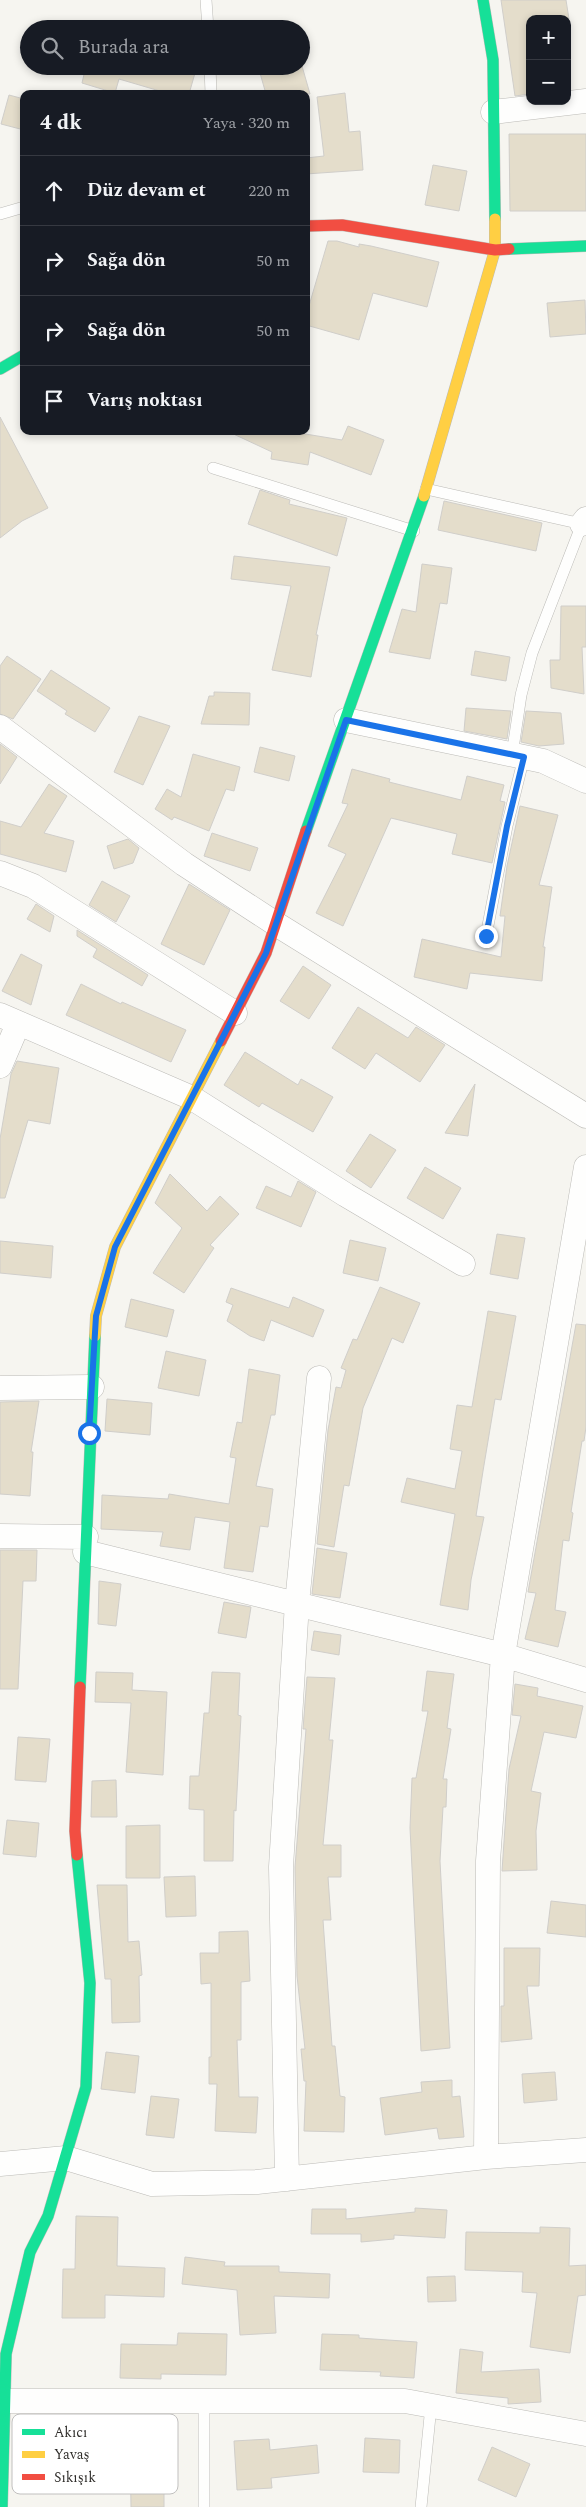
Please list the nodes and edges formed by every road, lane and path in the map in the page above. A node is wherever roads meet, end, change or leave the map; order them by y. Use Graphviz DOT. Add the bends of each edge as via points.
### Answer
graph roads {
  1 [pos="206,0"];
  2 [pos="483,0"];
  3 [pos="207,20"];
  4 [pos="210,75"];
  5 [pos="211,90"];
  6 [pos="586,101"];
  7 [pos="493,112"];
  8 [pos="20,208"];
  9 [pos="0,214"];
  10 [pos="310,226"];
  11 [pos="586,246"];
  12 [pos="495,250"];
  13 [pos="20,357"];
  14 [pos="0,369"];
  15 [pos="214,468"];
  16 [pos="426,489"];
  17 [pos="584,522"];
  18 [pos="414,531"];
  19 [pos="346,720"];
  20 [pos="0,727"];
  21 [pos="518,756"];
  22 [pos="586,781"];
  23 [pos="0,873"];
  24 [pos="276,924"];
  25 [pos="486,936"];
  26 [pos="235,1014"];
  27 [pos="9,1019"];
  28 [pos="0,1066"];
  29 [pos="192,1098"];
  30 [pos="586,1116"];
  31 [pos="586,1167"];
  32 [pos="580,1243"];
  33 [pos="463,1264"];
  34 [pos="319,1378"];
  35 [pos="92,1387"];
  36 [pos="0,1388"];
  37 [pos="0,1536"];
  38 [pos="85,1544"];
  39 [pos="297,1603"];
  40 [pos="503,1655"];
  41 [pos="586,1680"];
  42 [pos="586,2150"];
  43 [pos="486,2157"];
  44 [pos="66,2158"];
  45 [pos="0,2164"];
  46 [pos="287,2179"];
  47 [pos="4,2401"];
  48 [pos="204,2402"];
  49 [pos="431,2406"];
  50 [pos="586,2434"];
  51 [pos="2,2507"];
  52 [pos="204,2507"];
  53 [pos="421,2507"];
  1 -- 3 [label="lane"];
  2 -- 7 [label="street" via="493,60"];
  4 -- 5 [label="lane"];
  6 -- 7 [label="street"];
  7 -- 12 [label="street"];
  8 -- 9 [label="lane"];
  10 -- 12 [label="street" via="342,225"];
  11 -- 12 [label="street"];
  12 -- 16 [label="street"];
  13 -- 14 [label="street"];
  15 -- 18 [label="lane"];
  16 -- 17 [label="lane"];
  16 -- 18 [label="street"];
  17 -- 21 [label="lane" via="532,653 520,695"];
  18 -- 19 [label="street"];
  19 -- 21 [label="street"];
  19 -- 24 [label="street"];
  20 -- 24 [label="street" via="184,864"];
  21 -- 22 [label="street" via="543,761"];
  21 -- 25 [label="lane"];
  23 -- 26 [label="street" via="33,886"];
  24 -- 26 [label="street" via="266,953"];
  24 -- 30 [label="street"];
  26 -- 29 [label="street"];
  27 -- 28 [label="street"];
  27 -- 29 [label="street"];
  29 -- 33 [label="street"];
  29 -- 35 [label="street" via="115,1247 96,1316"];
  31 -- 32 [label="street"];
  32 -- 40 [label="street"];
  34 -- 39 [label="street"];
  35 -- 36 [label="street"];
  35 -- 38 [label="street"];
  37 -- 38 [label="street"];
  38 -- 39 [label="street"];
  38 -- 44 [label="street" via="76,1831 90,1983 86,2087"];
  39 -- 40 [label="street"];
  39 -- 46 [label="street" via="281,1867"];
  40 -- 41 [label="street"];
  40 -- 43 [label="street" via="488,1861"];
  42 -- 43 [label="street"];
  43 -- 46 [label="street"];
  44 -- 45 [label="street"];
  44 -- 46 [label="street" via="152,2184"];
  44 -- 47 [label="street" via="48,2216 30,2252 6,2354"];
  47 -- 48 [label="street"];
  47 -- 51 [label="street"];
  48 -- 49 [label="street" via="404,2401"];
  48 -- 52 [label="lane"];
  49 -- 50 [label="street"];
  49 -- 53 [label="lane"];
}
